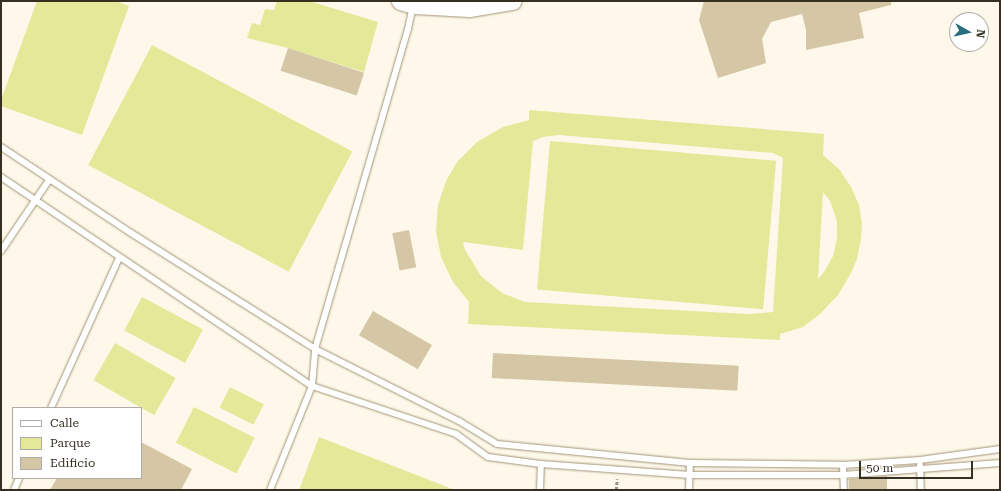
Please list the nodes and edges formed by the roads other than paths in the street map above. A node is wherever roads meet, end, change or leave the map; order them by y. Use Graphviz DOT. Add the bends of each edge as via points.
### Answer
graph roads {
  1 [pos="512,1"];
  2 [pos="407,3"];
  3 [pos="1,147"];
  4 [pos="1,177"];
  5 [pos="49,180"];
  6 [pos="37,200"];
  7 [pos="1,251"];
  8 [pos="119,258"];
  9 [pos="315,349"];
  10 [pos="312,386"];
  11 [pos="51,407"];
  12 [pos="1000,450"];
  13 [pos="920,460"];
  14 [pos="690,463"];
  15 [pos="1000,463"];
  16 [pos="541,464"];
  17 [pos="843,465"];
  18 [pos="921,469"];
  19 [pos="690,475"];
  20 [pos="843,475"];
  21 [pos="19,479"];
  22 [pos="14,490"];
  23 [pos="270,490"];
  24 [pos="540,490"];
  25 [pos="689,490"];
  26 [pos="844,490"];
  27 [pos="922,490"];
  1 -- 2 [label="main road" via="469,8"];
  2 -- 9 [label="lane" via="406,37"];
  3 -- 5 [label="lane"];
  4 -- 6 [label="lane"];
  5 -- 6 [label="lane"];
  5 -- 9 [label="lane"];
  6 -- 7 [label="lane"];
  6 -- 8 [label="lane"];
  8 -- 10 [label="lane"];
  8 -- 11 [label="lane"];
  9 -- 10 [label="lane"];
  9 -- 14 [label="lane" via="459,421 497,444"];
  10 -- 16 [label="lane" via="456,434 488,457"];
  10 -- 23 [label="lane"];
  12 -- 13 [label="lane"];
  13 -- 17 [label="lane"];
  13 -- 18 [label="lane"];
  14 -- 17 [label="lane"];
  14 -- 19 [label="lane"];
  15 -- 18 [label="lane"];
  16 -- 19 [label="lane"];
  16 -- 24 [label="lane"];
  17 -- 20 [label="lane"];
  18 -- 20 [label="lane"];
  18 -- 27 [label="lane"];
  19 -- 20 [label="lane"];
  19 -- 25 [label="lane"];
  20 -- 26 [label="lane"];
  21 -- 22 [label="lane"];
}
